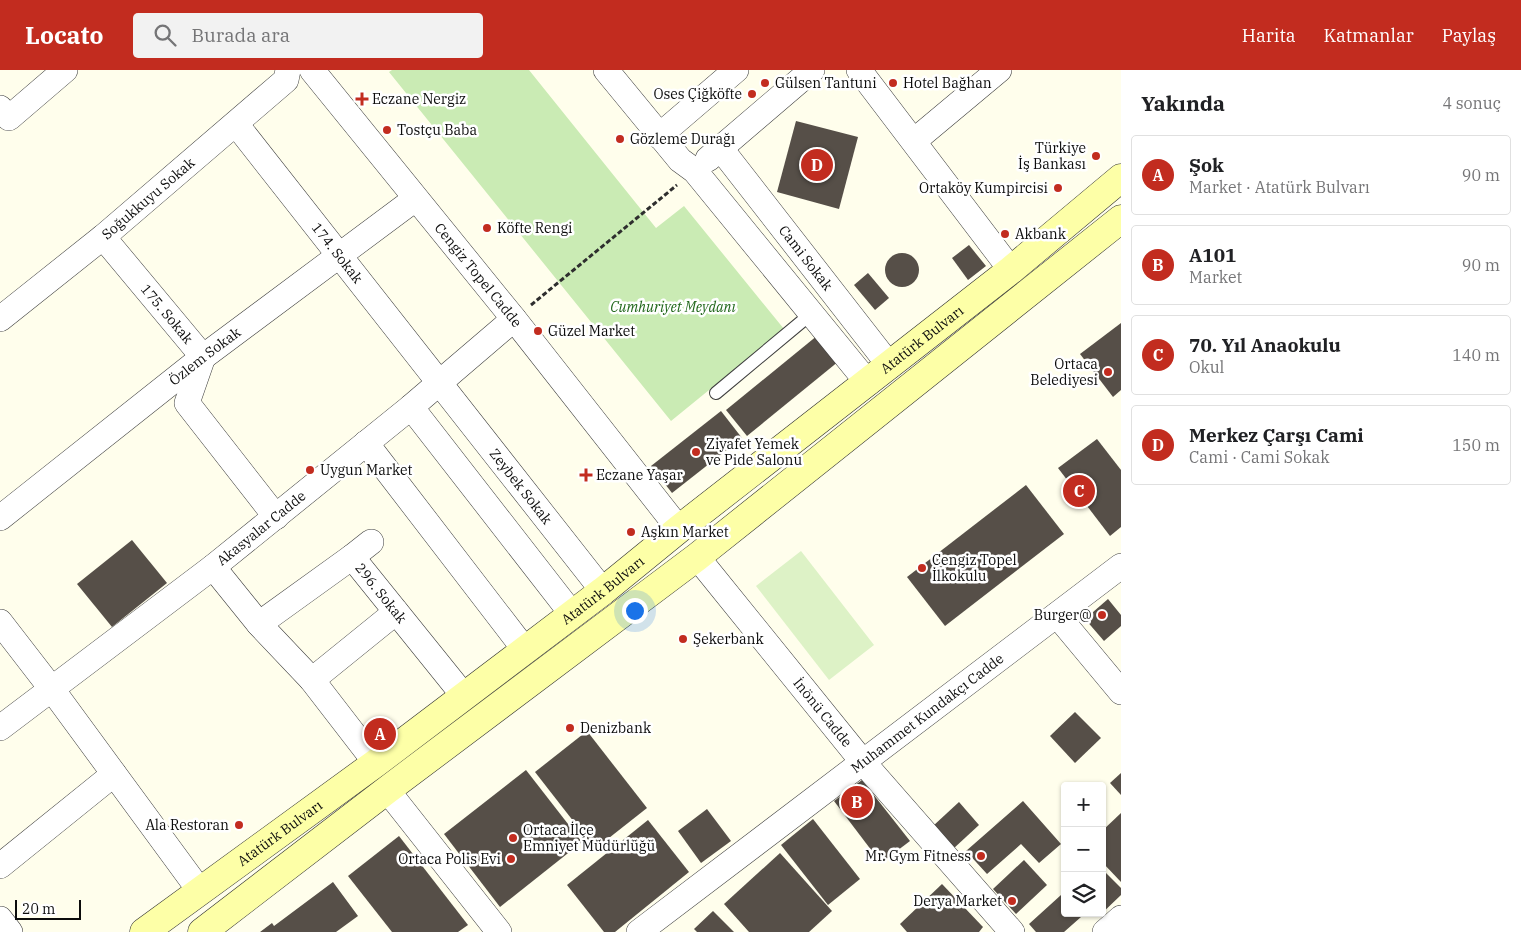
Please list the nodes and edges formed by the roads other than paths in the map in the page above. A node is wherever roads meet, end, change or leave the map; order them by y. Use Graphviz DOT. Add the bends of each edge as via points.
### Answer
graph roads {
  1 [pos="65,70"];
  2 [pos="288,70"];
  3 [pos="312,70"];
  4 [pos="606,70"];
  5 [pos="736,70"];
  6 [pos="812,70"];
  7 [pos="859,70"];
  8 [pos="998,70"];
  9 [pos="4,113"];
  10 [pos="236,124"];
  11 [pos="659,136"];
  12 [pos="914,142"];
  13 [pos="721,149"];
  14 [pos="695,171"];
  15 [pos="1121,178"];
  16 [pos="415,199"];
  17 [pos="1121,220"];
  18 [pos="103,237"];
  19 [pos="340,256"];
  20 [pos="1012,270"];
  21 [pos="836,294"];
  22 [pos="812,314"];
  23 [pos="0,319"];
  24 [pos="514,319"];
  25 [pos="203,357"];
  26 [pos="890,366"];
  27 [pos="439,383"];
  28 [pos="868,383"];
  29 [pos="716,393"];
  30 [pos="411,407"];
  31 [pos="366,444"];
  32 [pos="276,517"];
  33 [pos="0,518"];
  34 [pos="679,529"];
  35 [pos="697,557"];
  36 [pos="1121,566"];
  37 [pos="213,568"];
  38 [pos="603,591"];
  39 [pos="396,612"];
  40 [pos="572,614"];
  41 [pos="1057,615"];
  42 [pos="0,622"];
  43 [pos="259,624"];
  44 [pos="525,650"];
  45 [pos="312,680"];
  46 [pos="51,688"];
  47 [pos="1121,692"];
  48 [pos="464,696"];
  49 [pos="0,728"];
  50 [pos="862,761"];
  51 [pos="376,764"];
  52 [pos="114,774"];
  53 [pos="387,790"];
  54 [pos="0,866"];
  55 [pos="200,891"];
  56 [pos="0,919"];
  57 [pos="10,932"];
  58 [pos="144,932"];
  59 [pos="202,932"];
  60 [pos="499,932"];
  61 [pos="639,932"];
  62 [pos="1012,932"];
  1 -- 9 [label="street"];
  2 -- 10 [label="street, Soğukkuyu Sokak" via="286,80"];
  3 -- 16 [label="street, Cengiz Topel Cadde"];
  4 -- 11 [label="street"];
  5 -- 11 [label="street"];
  6 -- 13 [label="street"];
  7 -- 12 [label="street"];
  8 -- 12 [label="street"];
  10 -- 18 [label="street, Soğukkuyu Sokak"];
  10 -- 19 [label="street, 174. Sokak"];
  11 -- 14 [label="street" via="680,160"];
  12 -- 20 [label="street"];
  13 -- 14 [label="street"];
  13 -- 21 [label="street, Cami Sokak"];
  14 -- 22 [label="street"];
  15 -- 20 [label="main road, Atatürk Bulvarı"];
  16 -- 19 [label="street, Özlem Sokak"];
  16 -- 24 [label="street, Cengiz Topel Cadde"];
  17 -- 35 [label="main road"];
  18 -- 23 [label="street, Soğukkuyu Sokak"];
  18 -- 25 [label="street, 175. Sokak"];
  19 -- 25 [label="street, Özlem Sokak"];
  19 -- 27 [label="street, 174. Sokak"];
  20 -- 26 [label="main road, Atatürk Bulvarı"];
  21 -- 22 [label="street"];
  21 -- 26 [label="street, Cami Sokak"];
  22 -- 28 [label="street"];
  22 -- 29 [label="lane"];
  24 -- 27 [label="street, Akasyalar Cadde"];
  24 -- 34 [label="street, Cengiz Topel Cadde"];
  25 -- 32 [label="street, 175. Sokak" via="187,403"];
  25 -- 33 [label="street, Özlem Sokak"];
  26 -- 28 [label="main road, Atatürk Bulvarı"];
  27 -- 30 [label="street, Akasyalar Cadde"];
  27 -- 38 [label="street, Zeybek Sokak"];
  28 -- 34 [label="main road, Atatürk Bulvarı"];
  30 -- 31 [label="street, Akasyalar Cadde"];
  30 -- 40 [label="street"];
  31 -- 32 [label="street, Akasyalar Cadde"];
  31 -- 44 [label="street"];
  32 -- 37 [label="street, Akasyalar Cadde"];
  34 -- 38 [label="main road, Atatürk Bulvarı"];
  35 -- 50 [label="street, İnönü Cadde"];
  35 -- 53 [label="main road"];
  36 -- 41 [label="street, Muhammet Kundakçı Cadde"];
  37 -- 43 [label="street"];
  37 -- 46 [label="street, Akasyalar Cadde"];
  38 -- 40 [label="main road, Atatürk Bulvarı"];
  39 -- 43 [label="street, 296. Sokak" via="362,549"];
  39 -- 45 [label="street"];
  39 -- 48 [label="street, 296. Sokak"];
  40 -- 44 [label="main road, Atatürk Bulvarı"];
  41 -- 47 [label="street"];
  41 -- 50 [label="street, Muhammet Kundakçı Cadde"];
  42 -- 46 [label="street"];
  43 -- 45 [label="street"];
  44 -- 48 [label="main road, Atatürk Bulvarı"];
  45 -- 51 [label="street"];
  46 -- 49 [label="street, Akasyalar Cadde"];
  46 -- 52 [label="street"];
  48 -- 51 [label="main road, Atatürk Bulvarı"];
  50 -- 61 [label="street, Muhammet Kundakçı Cadde"];
  50 -- 62 [label="street, İnönü Cadde"];
  51 -- 55 [label="main road, Atatürk Bulvarı"];
  52 -- 54 [label="street"];
  52 -- 55 [label="street"];
  53 -- 59 [label="main road"];
  53 -- 60 [label="street"];
  55 -- 58 [label="main road, Atatürk Bulvarı"];
  56 -- 57 [label="street"];
}
